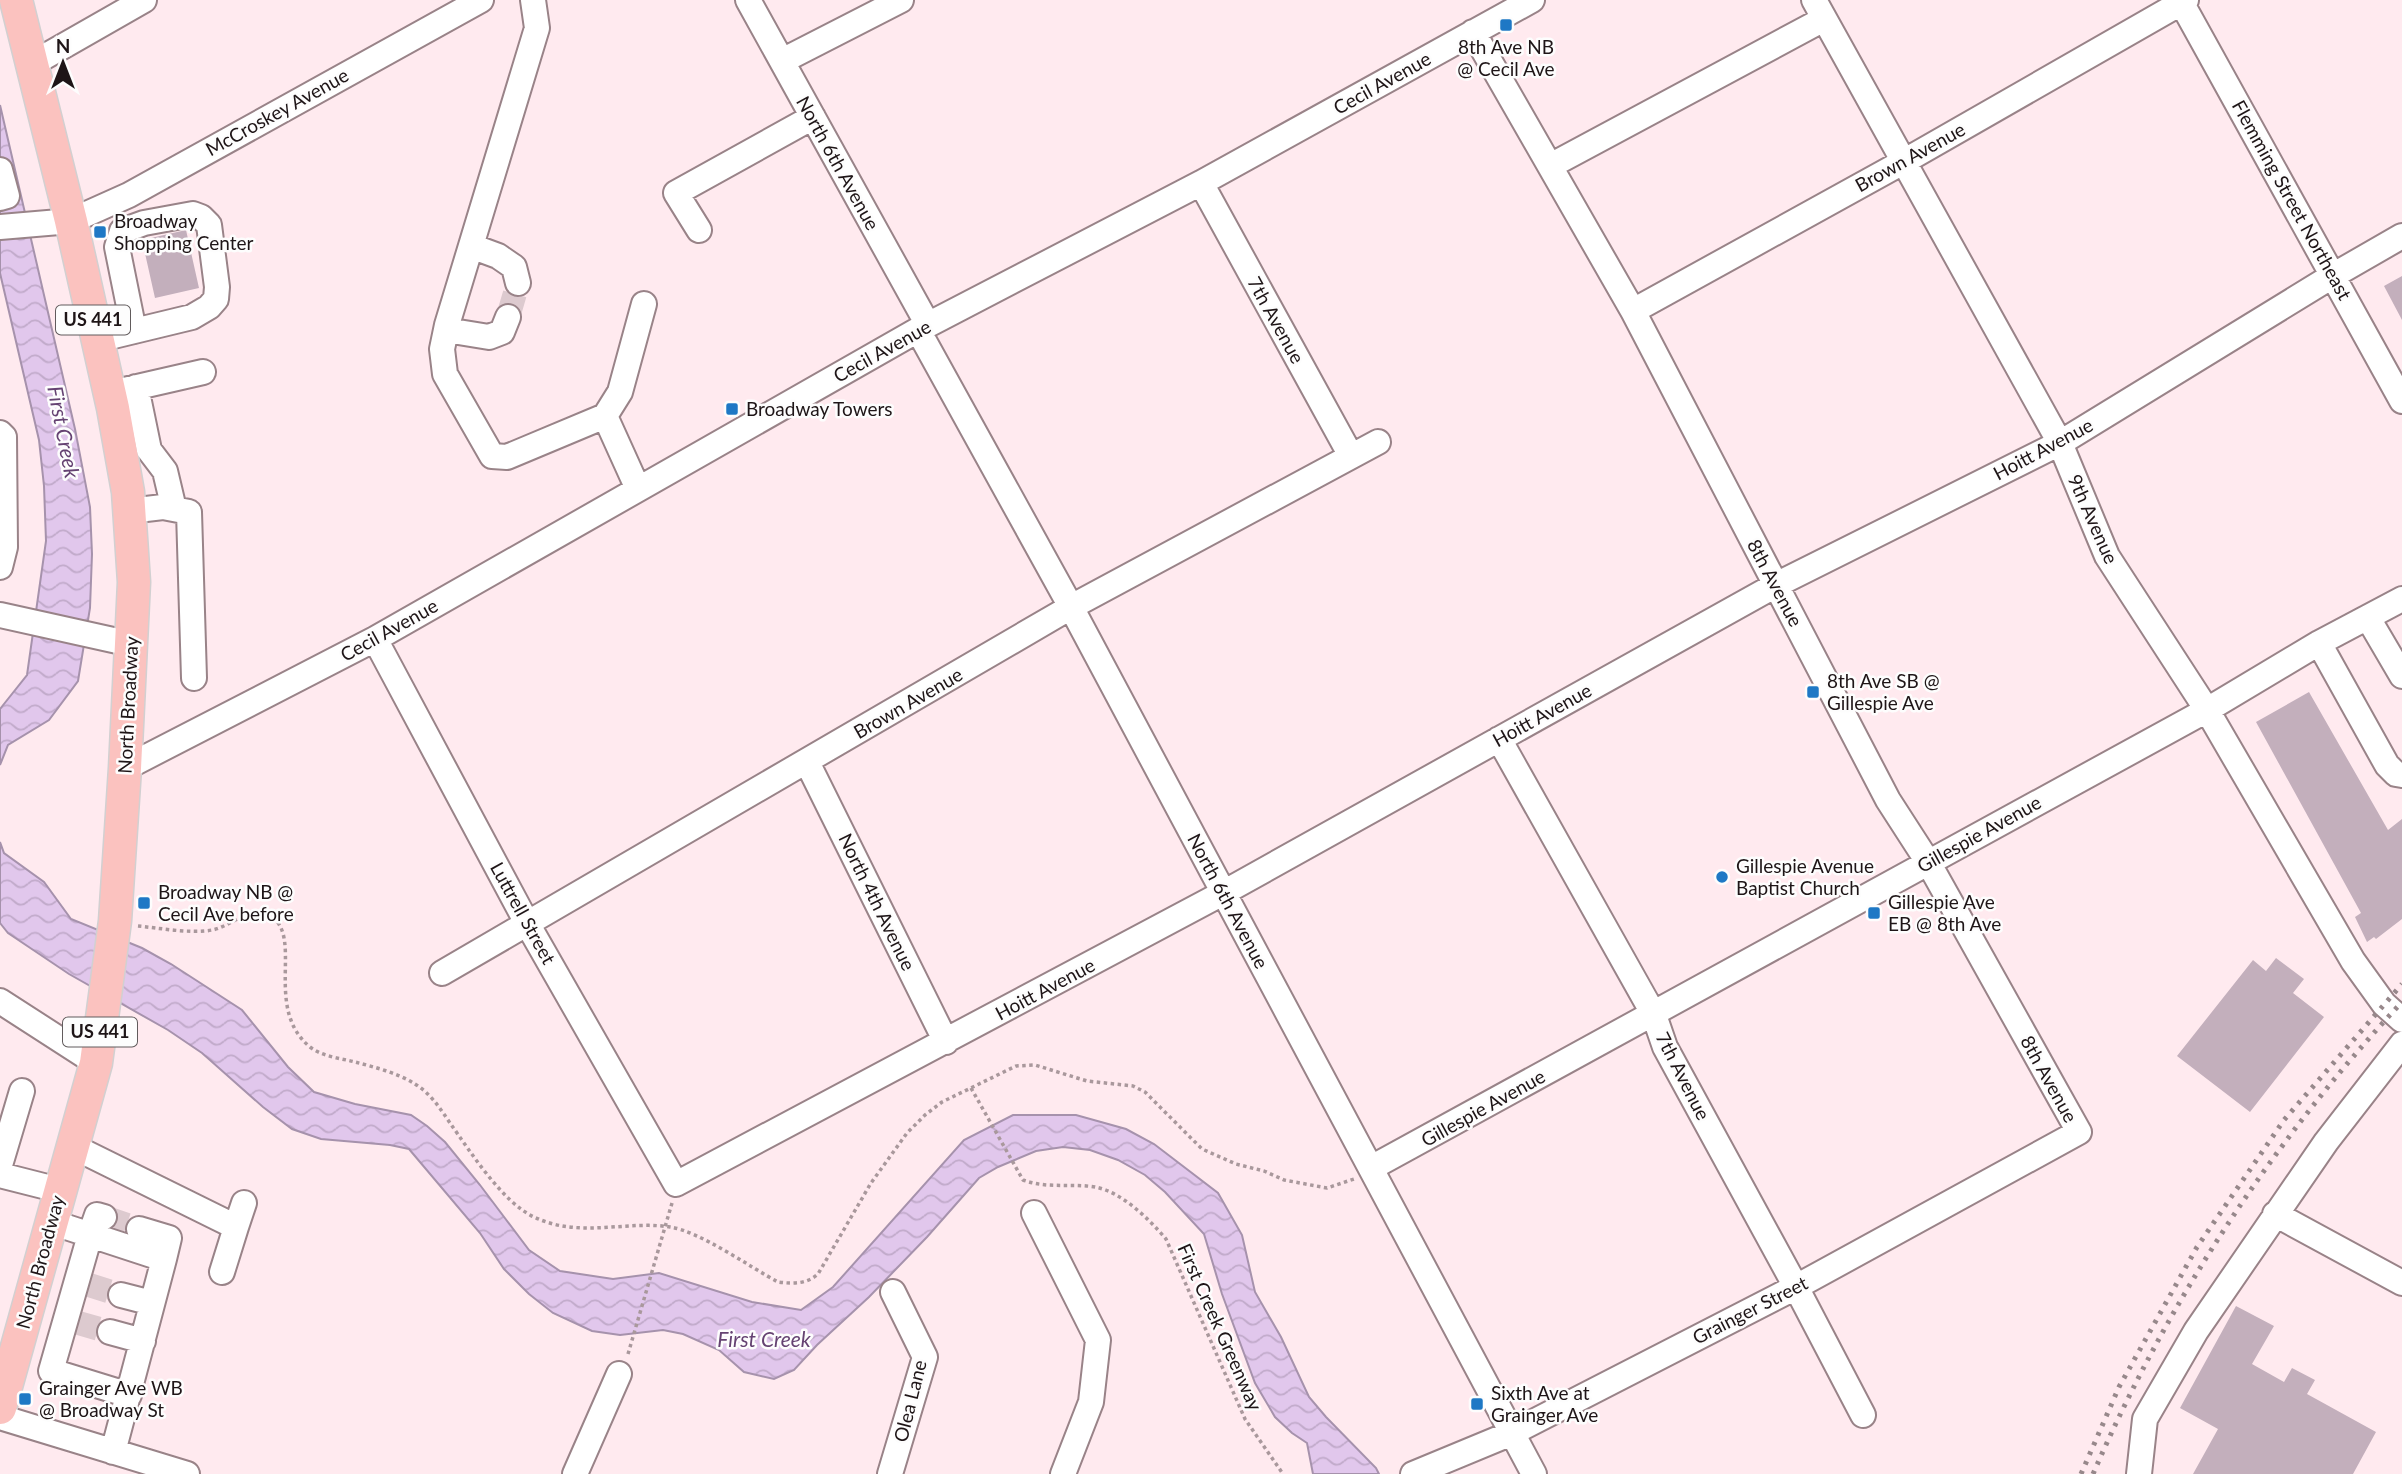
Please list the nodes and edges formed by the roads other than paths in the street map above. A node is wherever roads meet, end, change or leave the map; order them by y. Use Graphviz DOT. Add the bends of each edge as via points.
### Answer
graph roads {
  1 [pos="16,0"];
  2 [pos="144,0"];
  3 [pos="481,0"];
  4 [pos="533,0"];
  5 [pos="748,0"];
  6 [pos="901,0"];
  7 [pos="1532,0"];
  8 [pos="2182,1"];
  9 [pos="1819,9"];
  10 [pos="1473,32"];
  11 [pos="782,61"];
  12 [pos="32,64"];
  13 [pos="813,117"];
  14 [pos="1903,162"];
  15 [pos="1550,166"];
  16 [pos="0,170"];
  17 [pos="1201,183"];
  18 [pos="129,195"];
  19 [pos="0,198"];
  20 [pos="71,221"];
  21 [pos="144,223"];
  22 [pos="0,227"];
  23 [pos="699,230"];
  24 [pos="2402,236"];
  25 [pos="471,246"];
  26 [pos="2334,275"];
  27 [pos="518,283"];
  28 [pos="644,304"];
  29 [pos="1633,311"];
  30 [pos="508,317"];
  31 [pos="923,328"];
  32 [pos="446,330"];
  33 [pos="134,331"];
  34 [pos="97,340"];
  35 [pos="203,372"];
  36 [pos="123,390"];
  37 [pos="2402,401"];
  38 [pos="605,416"];
  39 [pos="0,433"];
  40 [pos="1378,442"];
  41 [pos="2060,443"];
  42 [pos="1351,456"];
  43 [pos="638,489"];
  44 [pos="174,509"];
  45 [pos="130,511"];
  46 [pos="0,567"];
  47 [pos="1776,585"];
  48 [pos="2402,599"];
  49 [pos="1071,607"];
  50 [pos="12,617"];
  51 [pos="2368,618"];
  52 [pos="375,639"];
  53 [pos="2319,643"];
  54 [pos="131,644"];
  55 [pos="2402,676"];
  56 [pos="194,678"];
  57 [pos="2207,710"];
  58 [pos="1499,739"];
  59 [pos="807,762"];
  60 [pos="125,768"];
  61 [pos="2402,775"];
  62 [pos="1928,862"];
  63 [pos="1223,893"];
  64 [pos="528,925"];
  65 [pos="442,973"];
  66 [pos="0,1001"];
  67 [pos="1654,1015"];
  68 [pos="2402,1020"];
  69 [pos="946,1042"];
  70 [pos="2402,1044"];
  71 [pos="96,1063"];
  72 [pos="22,1091"];
  73 [pos="2079,1132"];
  74 [pos="72,1146"];
  75 [pos="0,1165"];
  76 [pos="1371,1168"];
  77 [pos="0,1175"];
  78 [pos="676,1184"];
  79 [pos="59,1190"];
  80 [pos="244,1203"];
  81 [pos="1034,1213"];
  82 [pos="2275,1214"];
  83 [pos="97,1226"];
  84 [pos="236,1227"];
  85 [pos="139,1229"];
  86 [pos="48,1231"];
  87 [pos="164,1259"];
  88 [pos="222,1272"];
  89 [pos="2402,1283"];
  90 [pos="1796,1287"];
  91 [pos="893,1292"];
  92 [pos="32,1293"];
  93 [pos="121,1295"];
  94 [pos="75,1302"];
  95 [pos="152,1303"];
  96 [pos="0,1327"];
  97 [pos="110,1332"];
  98 [pos="143,1341"];
  99 [pos="624,1365"];
  100 [pos="129,1395"];
  101 [pos="0,1408"];
  102 [pos="1863,1415"];
  103 [pos="0,1417"];
  104 [pos="1512,1433"];
  105 [pos="113,1452"];
  106 [pos="187,1474"];
  107 [pos="575,1474"];
  108 [pos="890,1474"];
  109 [pos="1063,1474"];
  110 [pos="1413,1474"];
  111 [pos="1534,1474"];
  112 [pos="2139,1474"];
  1 -- 12 [label="main road, North Broadway / US 441"];
  2 -- 12 [label="street"];
  3 -- 18 [label="street, McCroskey Avenue"];
  4 -- 25 [label="street" via="537,28"];
  5 -- 11 [label="street, North 6th Avenue"];
  6 -- 11 [label="street"];
  7 -- 10 [label="street, Cecil Avenue"];
  8 -- 14 [label="street, Brown Avenue"];
  8 -- 26 [label="street, Flemming Street Northeast"];
  9 -- 14 [label="street, 9th Avenue"];
  9 -- 15 [label="street"];
  10 -- 15 [label="street, 8th Avenue"];
  10 -- 17 [label="street, Cecil Avenue"];
  11 -- 13 [label="street, North 6th Avenue"];
  12 -- 20 [label="main road, North Broadway / US 441"];
  13 -- 23 [label="street" via="676,193"];
  13 -- 31 [label="street, North 6th Avenue"];
  14 -- 29 [label="street, Brown Avenue"];
  14 -- 41 [label="street, 9th Avenue"];
  15 -- 29 [label="street, 8th Avenue"];
  16 -- 19 [label="street" via="7,196"];
  17 -- 31 [label="street, Cecil Avenue"];
  17 -- 42 [label="street, 7th Avenue"];
  18 -- 20 [label="street, McCroskey Avenue"];
  18 -- 21 [label="street"];
  20 -- 22 [label="street, McCroskey Avenue"];
  20 -- 34 [label="main road, North Broadway / US 441"];
  21 -- 33 [label="street" via="122,231 117,247"];
  21 -- 33 [label="street" via="192,214 209,225 216,299 192,317"];
  24 -- 26 [label="street, Hoitt Avenue"];
  25 -- 27 [label="street" via="514,267"];
  25 -- 32 [label="street"];
  26 -- 37 [label="street, Flemming Street Northeast"];
  26 -- 41 [label="street, Hoitt Avenue"];
  28 -- 38 [label="street" via="620,392"];
  29 -- 47 [label="street, 8th Avenue"];
  30 -- 32 [label="street" via="502,332 489,337"];
  31 -- 43 [label="street, Cecil Avenue"];
  31 -- 49 [label="street, North 6th Avenue"];
  32 -- 38 [label="street" via="442,349 445,374 492,456 507,457"];
  33 -- 34 [label="street"];
  34 -- 36 [label="main road, North Broadway / US 441"];
  35 -- 36 [label="street"];
  36 -- 44 [label="street" via="149,450 165,471"];
  36 -- 45 [label="main road, North Broadway / US 441"];
  38 -- 43 [label="street"];
  39 -- 46 [label="street" via="4,437 5,547"];
  40 -- 42 [label="street, Brown Avenue"];
  41 -- 47 [label="street, Hoitt Avenue"];
  41 -- 57 [label="street, 9th Avenue" via="2106,556"];
  42 -- 49 [label="street, Brown Avenue"];
  43 -- 52 [label="street, Cecil Avenue"];
  44 -- 45 [label="street"];
  44 -- 56 [label="street" via="188,512"];
  45 -- 54 [label="main road, North Broadway / US 441"];
  47 -- 58 [label="street, Hoitt Avenue"];
  47 -- 62 [label="street, 8th Avenue" via="1888,800"];
  48 -- 51 [label="street, Gillespie Avenue"];
  49 -- 59 [label="street, Brown Avenue"];
  49 -- 63 [label="street, North 6th Avenue"];
  50 -- 54 [label="street"];
  51 -- 53 [label="street, Gillespie Avenue"];
  51 -- 55 [label="street"];
  52 -- 60 [label="street, Cecil Avenue"];
  52 -- 64 [label="street, Luttrell Street"];
  53 -- 57 [label="street, Gillespie Avenue"];
  53 -- 61 [label="street" via="2387,765"];
  54 -- 60 [label="main road, North Broadway / US 441"];
  57 -- 62 [label="street, Gillespie Avenue"];
  57 -- 68 [label="street, 9th Avenue" via="2353,961 2384,1004"];
  58 -- 63 [label="street, Hoitt Avenue"];
  58 -- 67 [label="street, 7th Avenue"];
  59 -- 64 [label="street, Brown Avenue"];
  59 -- 69 [label="street, North 4th Avenue"];
  60 -- 71 [label="main road, North Broadway / US 441" via="115,921"];
  62 -- 67 [label="street, Gillespie Avenue"];
  62 -- 73 [label="street, 8th Avenue"];
  63 -- 69 [label="street, Hoitt Avenue"];
  63 -- 76 [label="street, North 6th Avenue"];
  64 -- 65 [label="street, Brown Avenue"];
  64 -- 78 [label="street, Luttrell Street"];
  66 -- 71 [label="street"];
  67 -- 76 [label="street, Gillespie Avenue"];
  67 -- 90 [label="street, 7th Avenue" via="1665,1047"];
  69 -- 78 [label="street, Hoitt Avenue"];
  70 -- 82 [label="street"];
  71 -- 74 [label="main road, North Broadway / US 441"];
  72 -- 75 [label="street"];
  73 -- 90 [label="street, Grainger Street"];
  74 -- 79 [label="main road, North Broadway / US 441"];
  74 -- 84 [label="street"];
  76 -- 104 [label="street, North 6th Avenue"];
  77 -- 79 [label="street"];
  79 -- 86 [label="main road, North Broadway / US 441"];
  80 -- 84 [label="street"];
  81 -- 109 [label="street" via="1098,1340 1091,1402"];
  82 -- 89 [label="street"];
  82 -- 112 [label="street" via="2196,1331 2145,1419"];
  83 -- 86 [label="street"];
  83 -- 87 [label="street"];
  83 -- 94 [label="street"];
  84 -- 88 [label="street"];
  85 -- 87 [label="street" via="169,1238"];
  86 -- 92 [label="main road, North Broadway / US 441"];
  86 -- 96 [label="main road" via="7,1303"];
  87 -- 95 [label="street"];
  90 -- 102 [label="street, 7th Avenue"];
  90 -- 104 [label="street, Grainger Street"];
  91 -- 108 [label="street, Olea Lane" via="925,1357"];
  92 -- 94 [label="street"];
  92 -- 101 [label="main road, North Broadway / US 441"];
  93 -- 95 [label="street"];
  94 -- 100 [label="street" via="51,1371"];
  95 -- 98 [label="street"];
  97 -- 98 [label="street"];
  98 -- 100 [label="street"];
  99 -- 107 [label="street"];
  100 -- 105 [label="street"];
  103 -- 105 [label="street"];
  104 -- 110 [label="street, Grainger Street"];
  104 -- 111 [label="street, North 6th Avenue"];
  105 -- 106 [label="street"];
}
